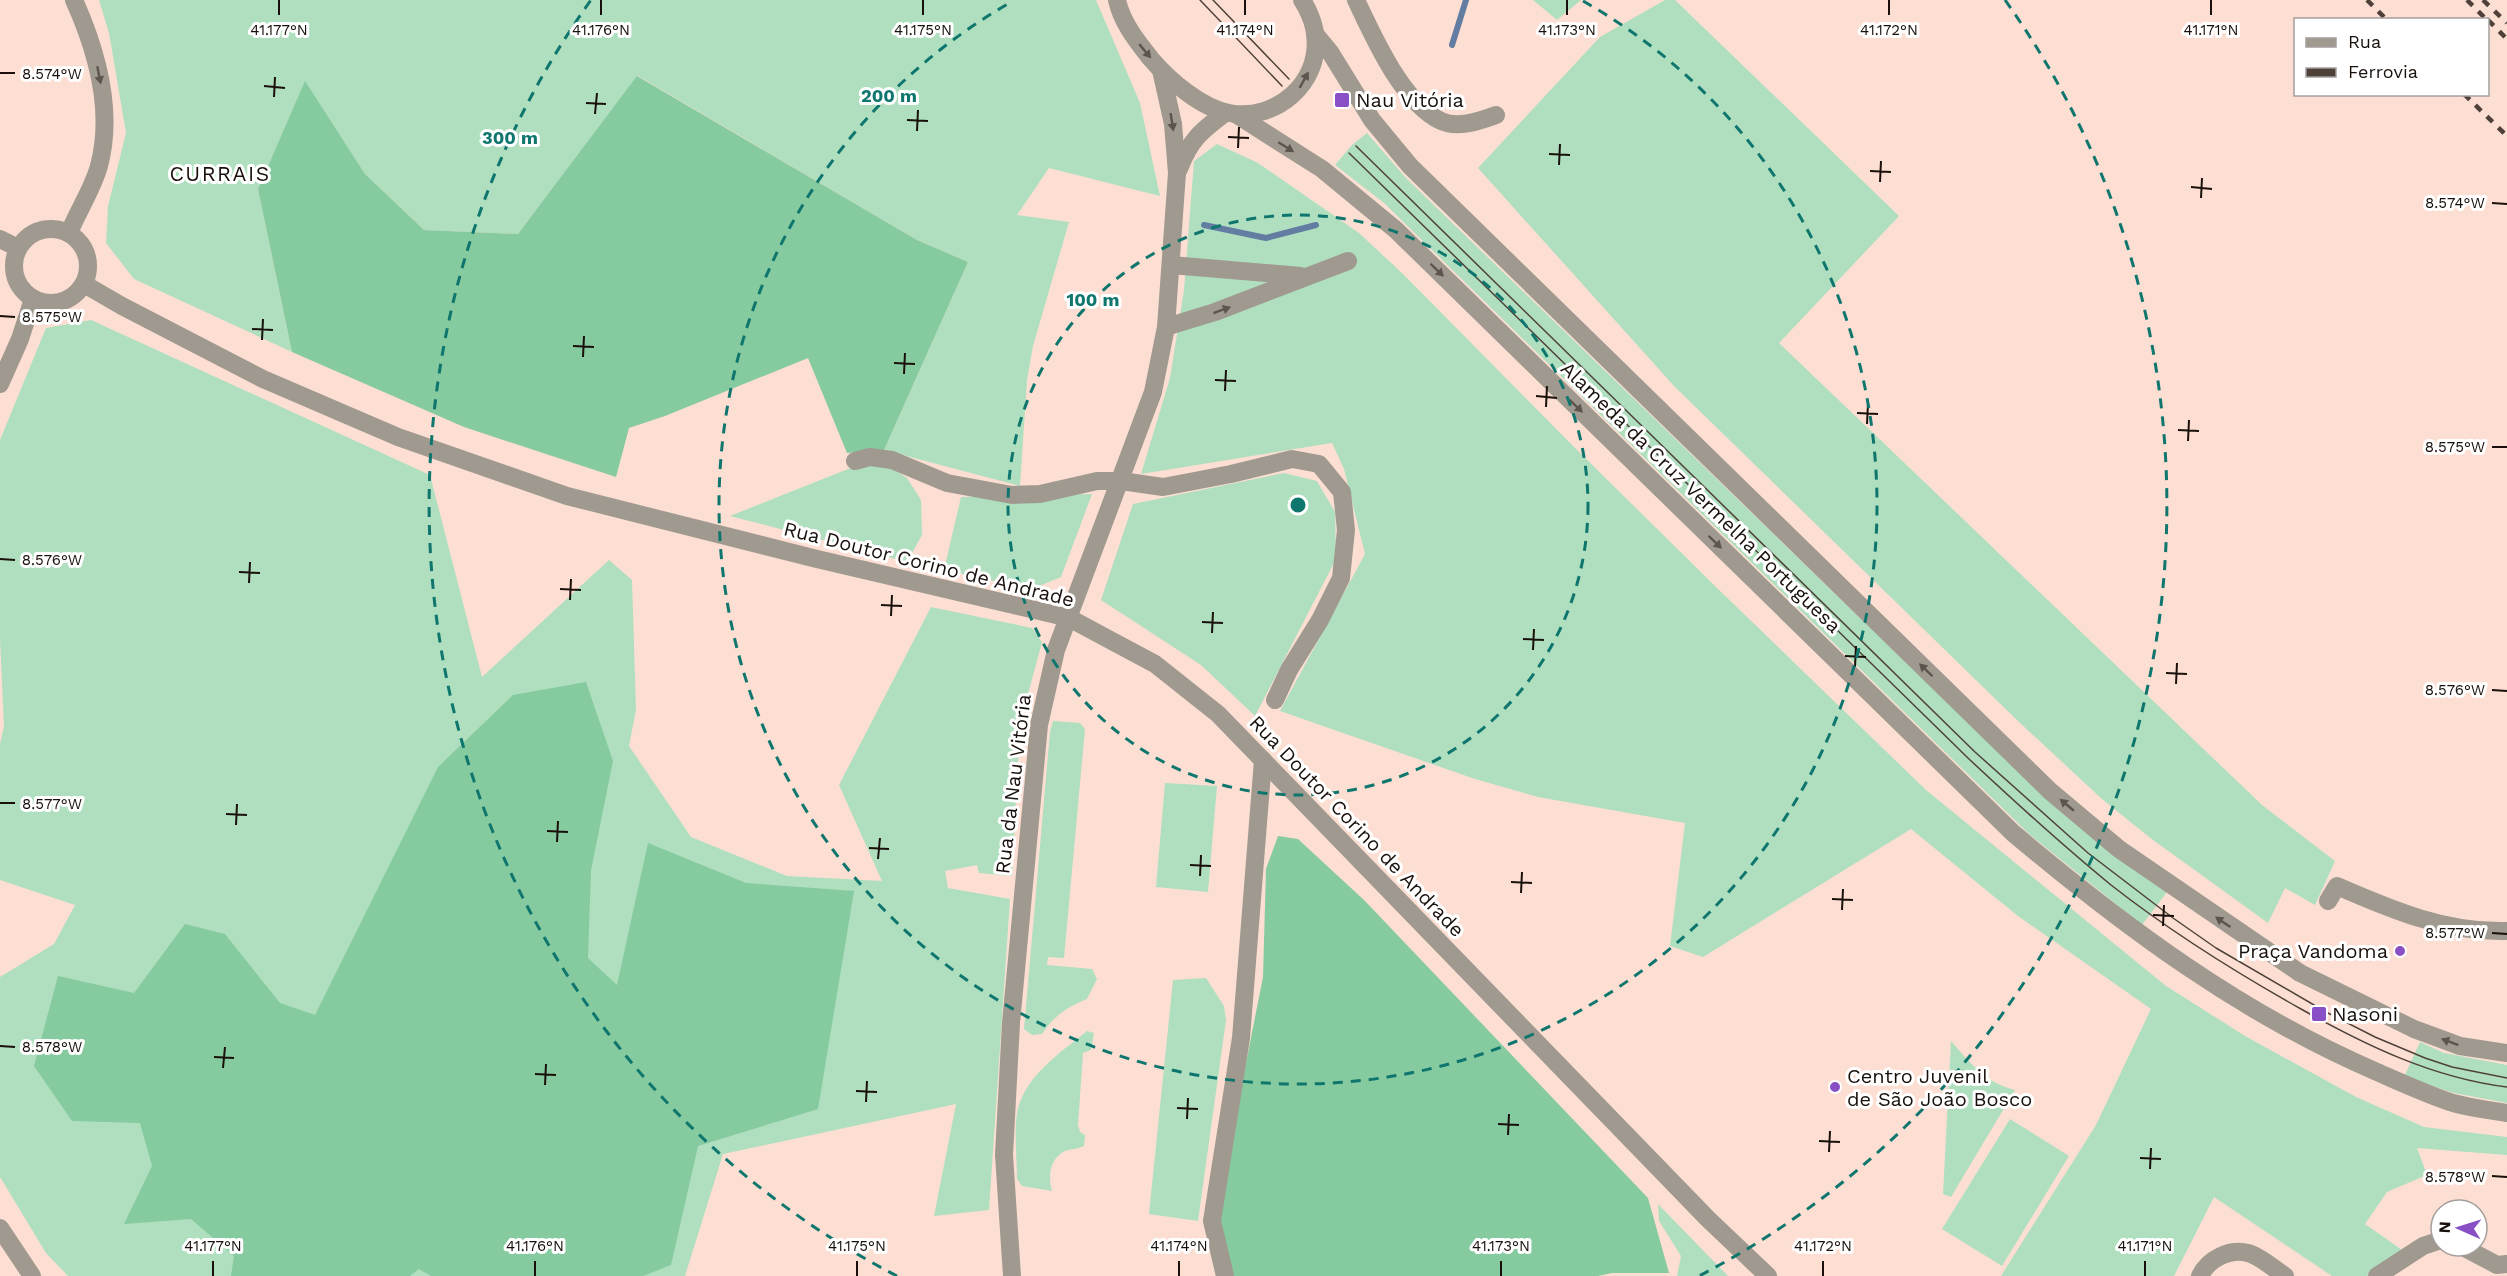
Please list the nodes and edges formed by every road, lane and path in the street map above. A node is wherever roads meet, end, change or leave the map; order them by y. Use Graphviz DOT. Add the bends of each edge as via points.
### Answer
graph roads {
  1 [pos="74,0"];
  2 [pos="1117,0"];
  3 [pos="1302,0"];
  4 [pos="1356,0"];
  5 [pos="1316,34"];
  6 [pos="1161,70"];
  7 [pos="1231,114"];
  8 [pos="1496,116"];
  9 [pos="1177,173"];
  10 [pos="69,233"];
  11 [pos="0,239"];
  12 [pos="18,248"];
  13 [pos="1348,261"];
  14 [pos="1171,265"];
  15 [pos="1309,277"];
  16 [pos="84,284"];
  17 [pos="33,299"];
  18 [pos="1166,327"];
  19 [pos="0,384"];
  20 [pos="855,461"];
  21 [pos="1121,481"];
  22 [pos="1069,618"];
  23 [pos="1275,700"];
  24 [pos="1263,760"];
  25 [pos="2328,901"];
  26 [pos="2507,932"];
  27 [pos="2507,1053"];
  28 [pos="2507,1113"];
  29 [pos="0,1228"];
  30 [pos="2429,1244"];
  31 [pos="2486,1258"];
  32 [pos="2507,1264"];
  33 [pos="32,1276"];
  34 [pos="1012,1276"];
  35 [pos="1225,1276"];
  36 [pos="1768,1276"];
  37 [pos="2200,1276"];
  38 [pos="2285,1276"];
  39 [pos="2377,1276"];
  1 -- 10 [label="street, one-way" via="96,58 104,100 104,133 99,167"];
  2 -- 6 [label="street, Alameda da Cruz Vermelha Portuguesa, one-way" via="1125,22"];
  3 -- 5 [label="street"];
  4 -- 8 [label="street" via="1387,61 1416,102 1442,121 1470,124"];
  7 -- 5 [label="street, one-way" via="1253,115 1280,106 1301,87 1314,62"];
  27 -- 5 [label="street, Alameda da Cruz Vermelha Portuguesa, one-way" via="2460,1046 2414,1029 2300,973 2119,849 2050,791 1410,166 1372,120"];
  6 -- 7 [label="street, Alameda da Cruz Vermelha Portuguesa" via="1179,87"];
  6 -- 9 [label="street, Rua da Nau Vitória, one-way" via="1173,124"];
  7 -- 9 [label="street, Rua da Nau Vitória" via="1197,134"];
  7 -- 28 [label="street, Alameda da Cruz Vermelha Portuguesa, one-way" via="1322,169 1396,230 2013,833 2064,876 2170,957 2278,1025 2334,1054 2453,1103"];
  9 -- 14 [label="street, Rua da Nau Vitória"];
  10 -- 12 [label="street" via="57,229 34,232"];
  10 -- 16 [label="street" via="85,250 88,273"];
  11 -- 12 [label="street"];
  12 -- 17 [label="street" via="14,259 17,282"];
  13 -- 15 [label="street"];
  14 -- 15 [label="street"];
  14 -- 18 [label="street, Rua da Nau Vitória"];
  18 -- 15 [label="street, one-way"];
  16 -- 17 [label="street" via="67,300 44,303"];
  16 -- 22 [label="street, Rua Doutor Corino de Andrade" via="263,379 398,438 556,492 817,560"];
  17 -- 19 [label="street" via="21,339"];
  18 -- 21 [label="street, Rua da Nau Vitória" via="1153,392"];
  20 -- 21 [label="street" via="870,457 892,460 947,483 1011,495 1040,494 1097,481"];
  21 -- 22 [label="street, Rua da Nau Vitória"];
  21 -- 23 [label="street" via="1163,487 1292,459 1319,464 1342,492 1346,530 1341,578"];
  22 -- 24 [label="street, Rua Doutor Corino de Andrade" via="1155,664 1218,714"];
  22 -- 34 [label="street, Rua da Nau Vitória" via="1056,650 1039,725 1011,1023 1004,1155"];
  24 -- 35 [label="street" via="1241,1038 1212,1221"];
  24 -- 36 [label="street, Rua Doutor Corino de Andrade"];
  25 -- 26 [label="street" via="2337,886 2444,926"];
  29 -- 33 [label="street"];
  30 -- 39 [label="street"];
  31 -- 32 [label="street"];
  37 -- 38 [label="street" via="2224,1253 2249,1253"];
}
